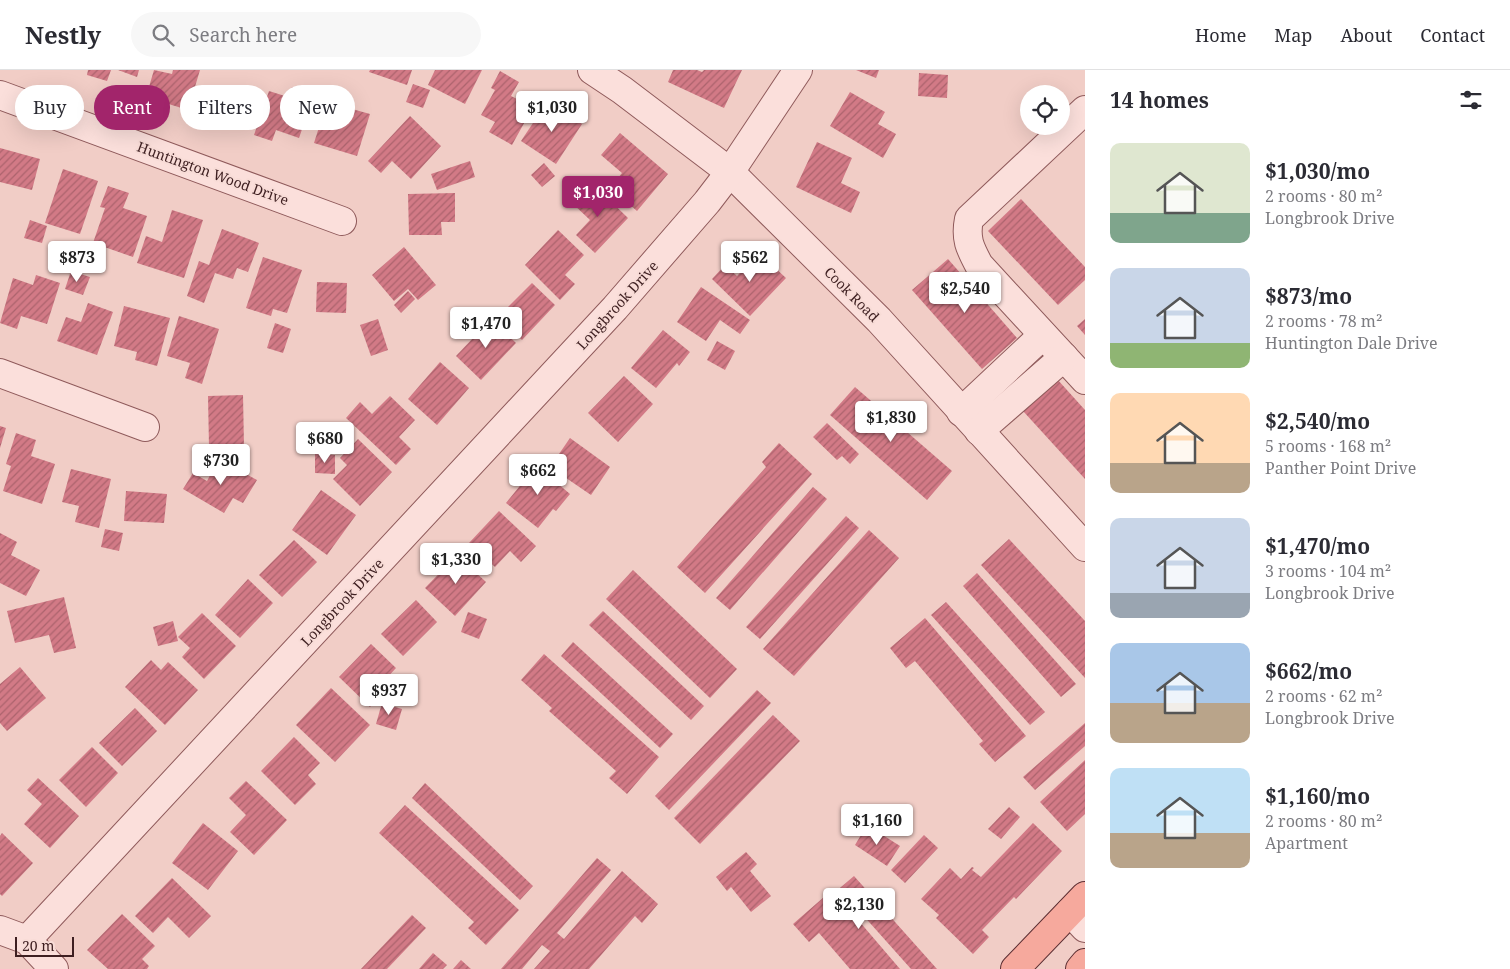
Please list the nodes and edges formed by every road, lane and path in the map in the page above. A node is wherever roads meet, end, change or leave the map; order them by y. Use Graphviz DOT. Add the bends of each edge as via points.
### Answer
graph roads {
  1 [pos="592,70"];
  2 [pos="798,70"];
  3 [pos="0,95"];
  4 [pos="1085,110"];
  5 [pos="730,172"];
  6 [pos="342,221"];
  7 [pos="1043,335"];
  8 [pos="1064,357"];
  9 [pos="0,373"];
  10 [pos="1085,380"];
  11 [pos="961,412"];
  12 [pos="145,427"];
  13 [pos="979,432"];
  14 [pos="1085,547"];
  15 [pos="1080,912"];
  16 [pos="0,930"];
  17 [pos="27,940"];
  18 [pos="1085,963"];
  19 [pos="54,969"];
  20 [pos="1015,969"];
  21 [pos="1080,969"];
  1 -- 5 [label="street, Cook Road"];
  2 -- 5 [label="street, Longbrook Drive"];
  3 -- 6 [label="street, Huntington Wood Drive"];
  4 -- 7 [label="street" via="969,219 970,248 979,265"];
  5 -- 11 [label="street, Cook Road" via="879,320"];
  5 -- 17 [label="street, Longbrook Drive" via="615,308"];
  7 -- 8 [label="street"];
  7 -- 11 [label="street"];
  8 -- 10 [label="street"];
  8 -- 13 [label="street"];
  9 -- 12 [label="street"];
  11 -- 13 [label="street, Cook Road"];
  13 -- 14 [label="street, Cook Road"];
  15 -- 20 [label="main road"];
  16 -- 17 [label="street"];
  17 -- 19 [label="street"];
  18 -- 21 [label="main road"];
}
